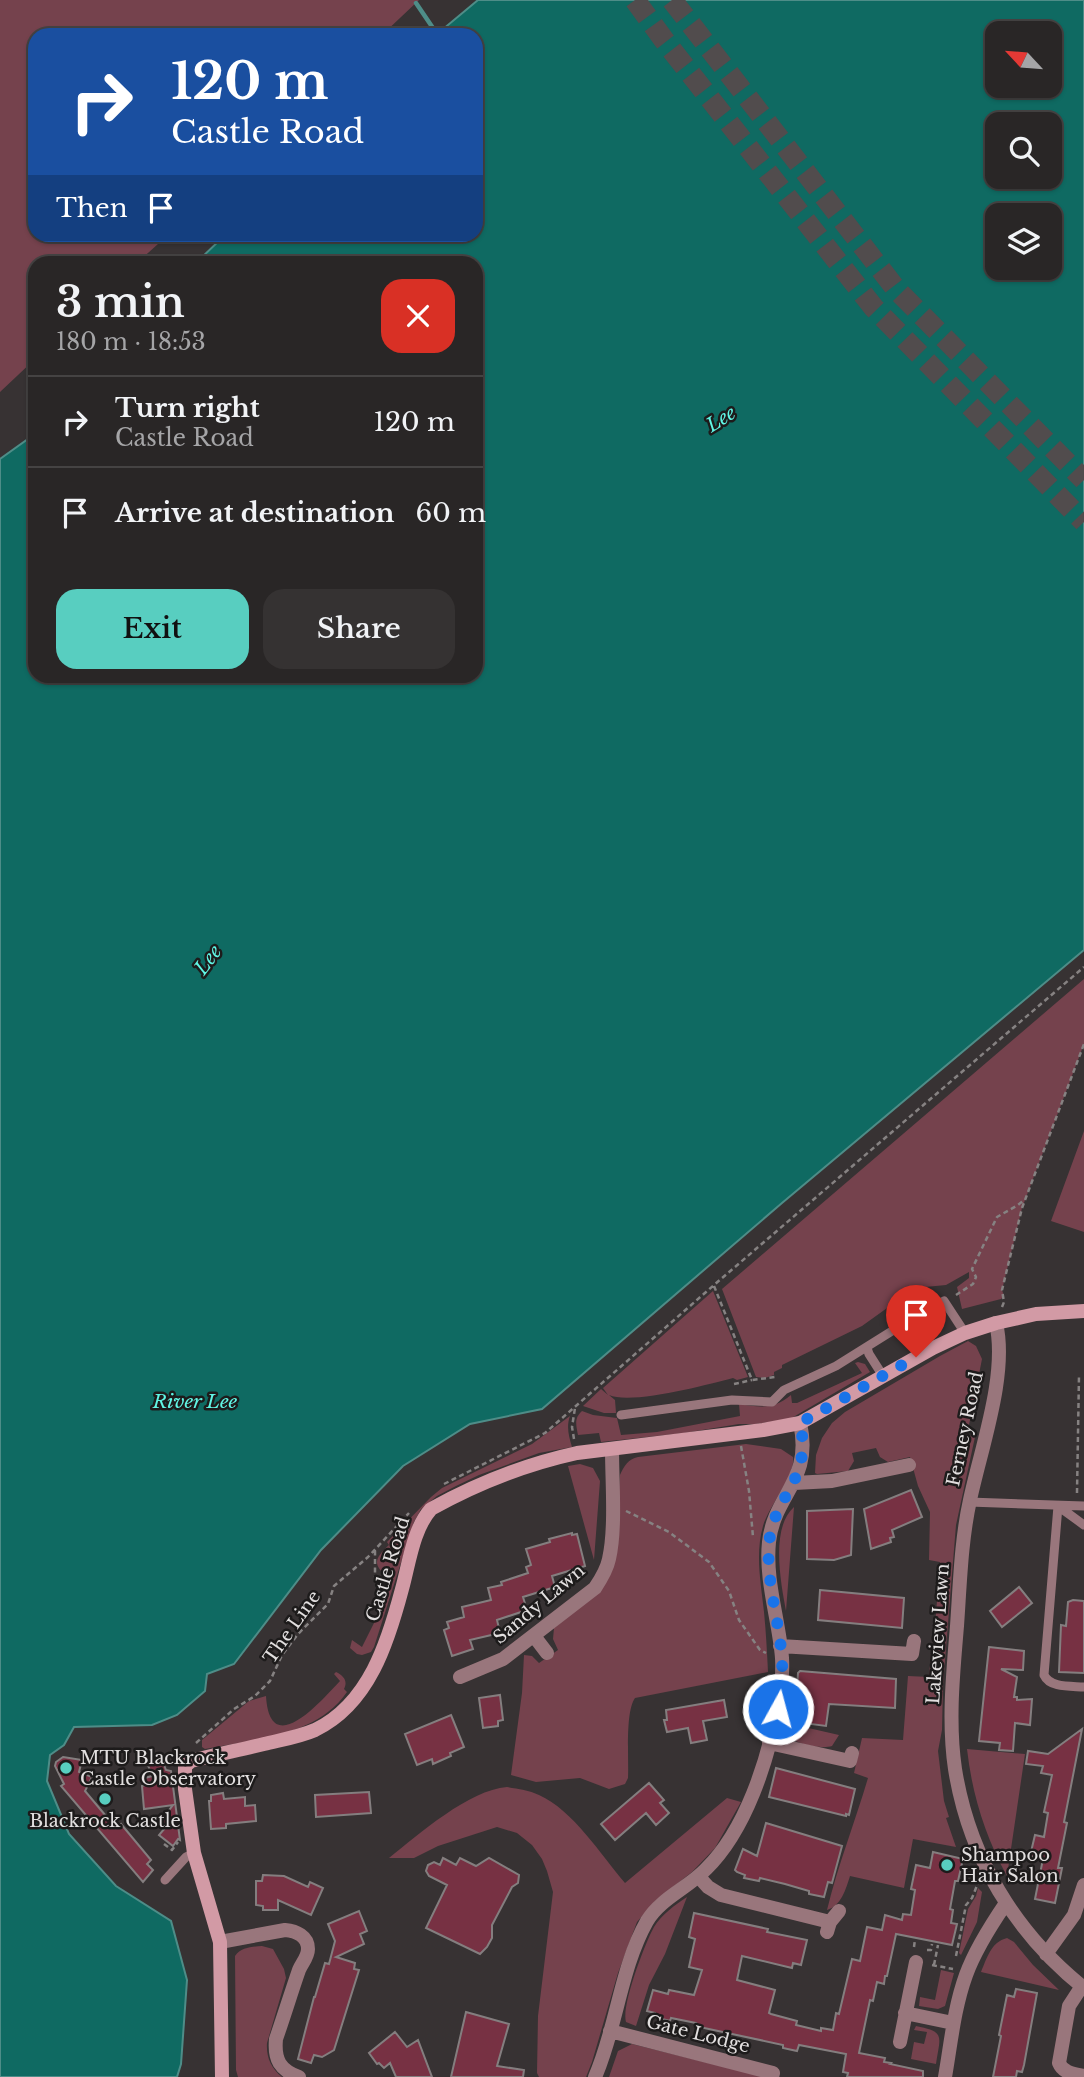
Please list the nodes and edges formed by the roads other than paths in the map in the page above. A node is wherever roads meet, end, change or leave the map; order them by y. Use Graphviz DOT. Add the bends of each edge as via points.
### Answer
graph roads {
  1 [pos="1084,1311"];
  2 [pos="996,1323"];
  3 [pos="965,1333"];
  4 [pos="867,1348"];
  5 [pos="883,1376"];
  6 [pos="621,1415"];
  7 [pos="800,1423"];
  8 [pos="612,1449"];
  9 [pos="909,1465"];
  10 [pos="794,1483"];
  11 [pos="1084,1499"];
  12 [pos="969,1502"];
  13 [pos="1058,1506"];
  14 [pos="1084,1506"];
  15 [pos="1084,1525"];
  16 [pos="534,1636"];
  17 [pos="914,1641"];
  18 [pos="547,1653"];
  19 [pos="781,1653"];
  20 [pos="460,1677"];
  21 [pos="1084,1687"];
  22 [pos="769,1743"];
  23 [pos="852,1753"];
  24 [pos="194,1853"];
  25 [pos="699,1877"];
  26 [pos="165,1880"];
  27 [pos="1084,1885"];
  28 [pos="1006,1903"];
  29 [pos="832,1922"];
  30 [pos="219,1942"];
  31 [pos="1046,1954"];
  32 [pos="916,1962"];
  33 [pos="1083,1987"];
  34 [pos="905,2013"];
  35 [pos="953,2023"];
  36 [pos="610,2031"];
  37 [pos="900,2042"];
  38 [pos="1084,2076"];
  39 [pos="222,2077"];
  40 [pos="299,2077"];
  41 [pos="595,2077"];
  42 [pos="772,2077"];
  43 [pos="945,2077"];
  1 -- 2 [label="street, Castle Road" via="1036,1314"];
  2 -- 3 [label="street, Castle Road"];
  2 -- 12 [label="street, Ferney Road" via="996,1384"];
  3 -- 4 [label="lane" via="944,1301"];
  3 -- 5 [label="street, Castle Road"];
  4 -- 5 [label="lane"];
  4 -- 6 [label="lane" via="784,1390 772,1402 732,1400"];
  5 -- 7 [label="street, Castle Road"];
  7 -- 8 [label="street, Castle Road"];
  7 -- 10 [label="street" via="802,1461"];
  8 -- 16 [label="street, Sandy Lawn" via="610,1558 595,1588"];
  8 -- 24 [label="street, Castle Road" via="535,1463 431,1509 418,1533 380,1656 362,1689 337,1715 314,1730 186,1766"];
  9 -- 10 [label="street" via="832,1481"];
  10 -- 19 [label="street" via="776,1516 769,1542"];
  11 -- 14 [label="lane"];
  12 -- 13 [label="lane"];
  12 -- 28 [label="street, Lakeview Lawn" via="953,1686 955,1769 978,1850"];
  13 -- 14 [label="lane"];
  13 -- 15 [label="lane"];
  13 -- 21 [label="lane" via="1044,1675 1051,1684"];
  16 -- 18 [label="street"];
  16 -- 20 [label="street, Sandy Lawn" via="503,1659"];
  17 -- 19 [label="street" via="912,1654"];
  19 -- 22 [label="street" via="780,1692"];
  22 -- 23 [label="street" via="850,1761"];
  22 -- 25 [label="street" via="744,1814"];
  24 -- 26 [label="lane"];
  24 -- 30 [label="street, Castle Road"];
  25 -- 29 [label="street" via="721,1895"];
  25 -- 36 [label="street" via="666,1900 646,1923"];
  27 -- 31 [label="street" via="1074,1915"];
  28 -- 31 [label="street"];
  28 -- 35 [label="street" via="967,1972"];
  30 -- 39 [label="street, Castle Road"];
  30 -- 40 [label="street" via="285,1930 303,1937 307,1953 274,2051 284,2070"];
  31 -- 33 [label="street"];
  32 -- 34 [label="street"];
  33 -- 38 [label="street" via="1069,2006 1059,2063 1068,2073"];
  34 -- 35 [label="street"];
  34 -- 37 [label="street"];
  35 -- 43 [label="street"];
  36 -- 41 [label="street"];
  36 -- 42 [label="street, Gate Lodge" via="773,2073"];
}
